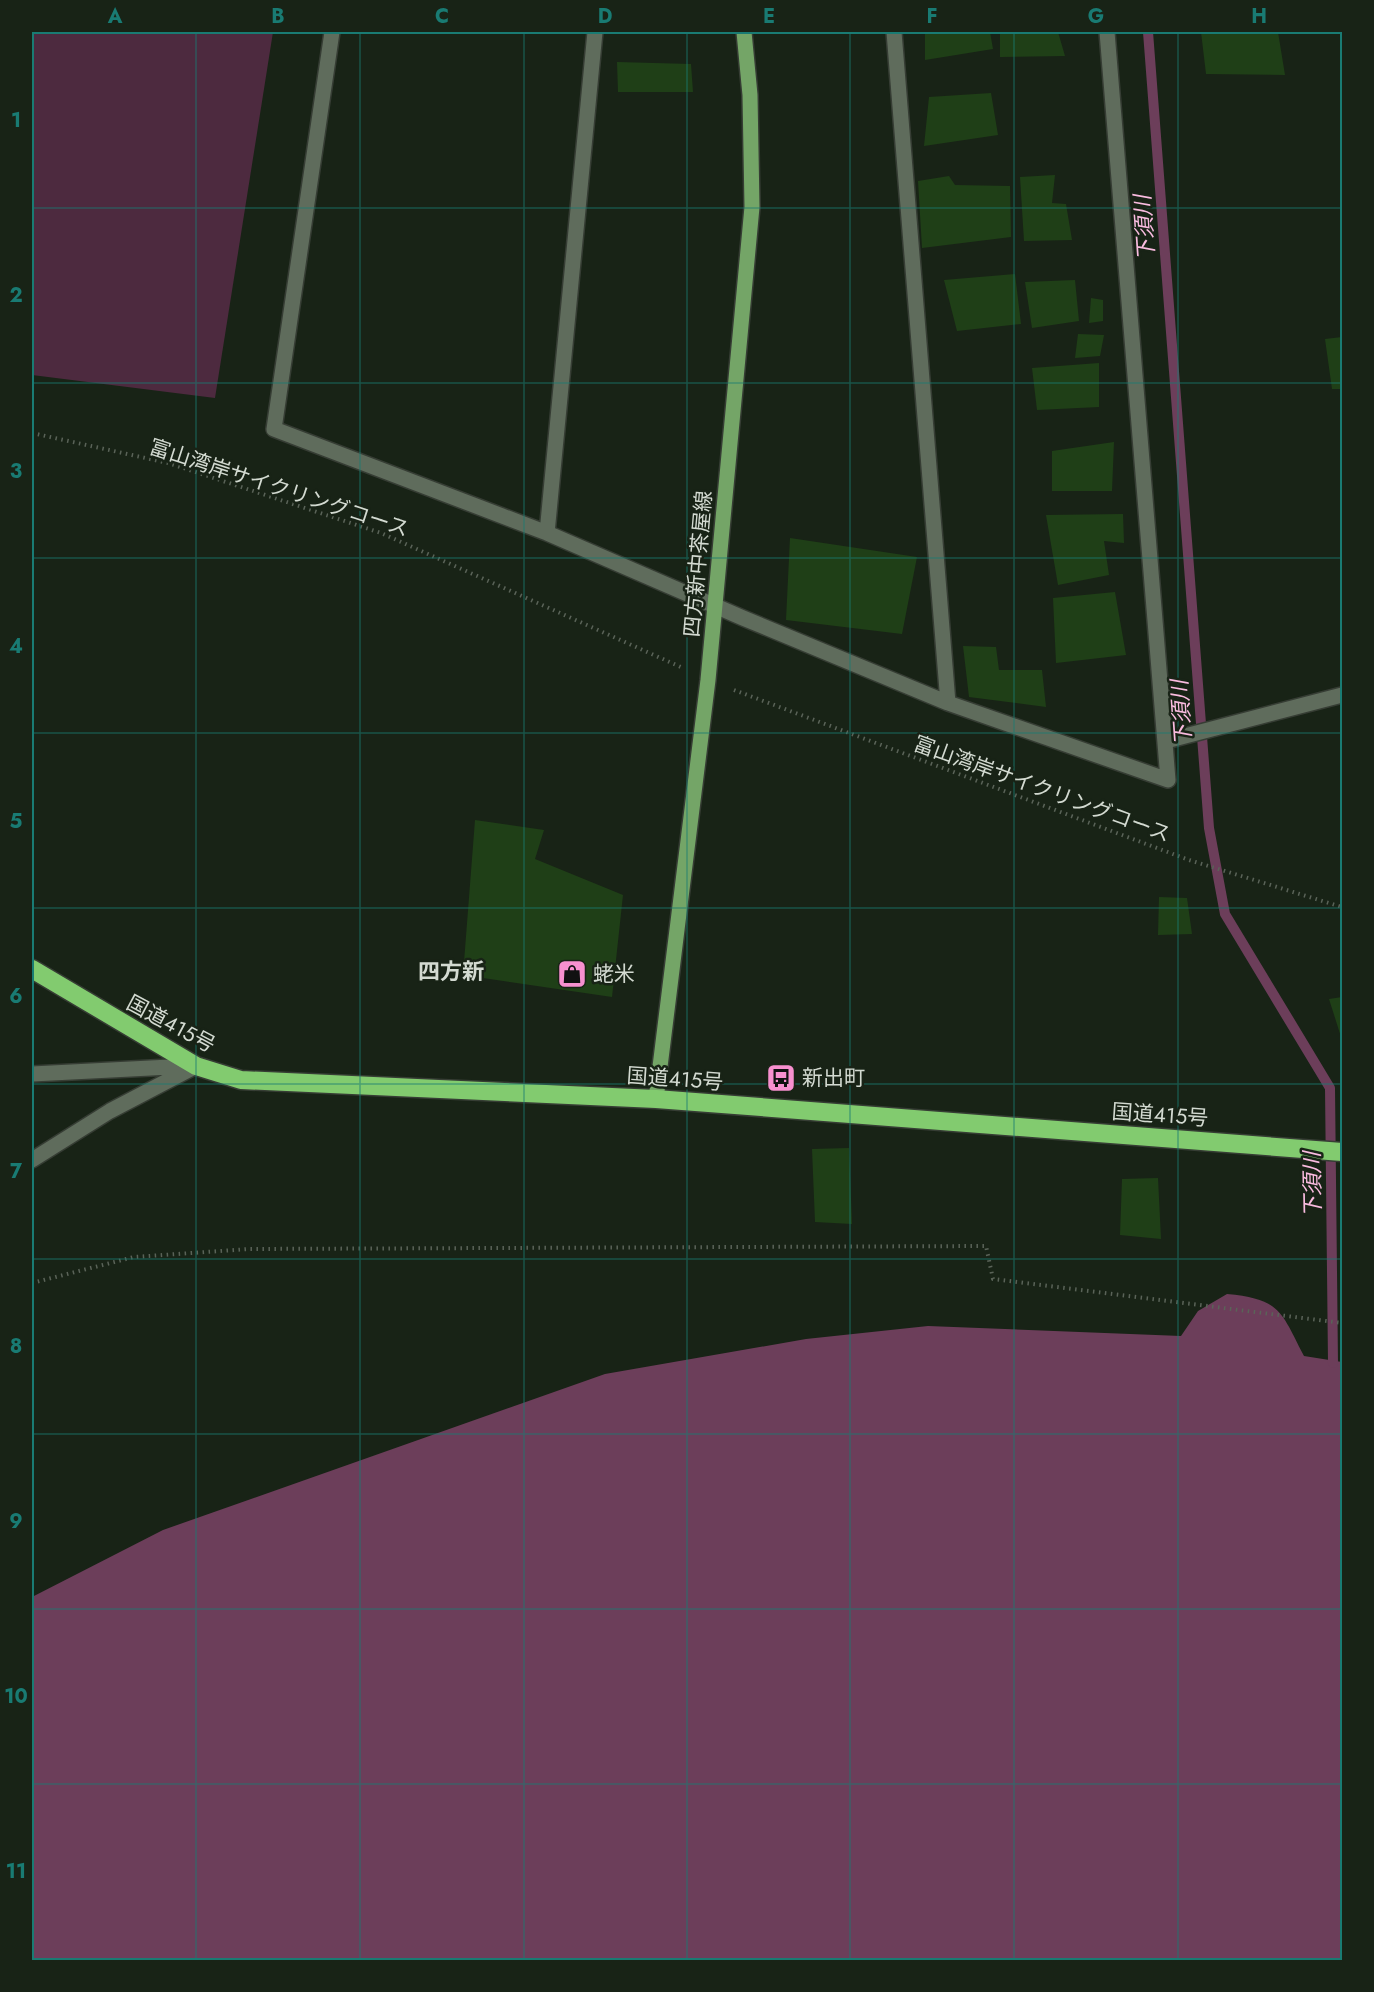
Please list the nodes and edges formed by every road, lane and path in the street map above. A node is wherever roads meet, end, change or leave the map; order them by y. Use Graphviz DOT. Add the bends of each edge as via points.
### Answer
graph roads {
  1 [pos="332,32"];
  2 [pos="595,32"];
  3 [pos="744,32"];
  4 [pos="894,32"];
  5 [pos="1107,32"];
  6 [pos="32,433"];
  7 [pos="547,532"];
  8 [pos="716,605"];
  9 [pos="675,664"];
  10 [pos="734,690"];
  11 [pos="1342,695"];
  12 [pos="948,703"];
  13 [pos="1166,741"];
  14 [pos="1342,907"];
  15 [pos="32,969"];
  16 [pos="196,1066"];
  17 [pos="32,1074"];
  18 [pos="656,1100"];
  19 [pos="1342,1152"];
  20 [pos="32,1160"];
  21 [pos="32,1283"];
  22 [pos="1342,1323"];
  1 -- 7 [label="street" via="274,429"];
  2 -- 7 [label="street"];
  3 -- 8 [label="main road, 四方新中茶屋線" via="750,95 752,207"];
  4 -- 12 [label="street"];
  5 -- 13 [label="street"];
  6 -- 9 [label="path, 富山湾岸サイクリングコース" via="168,463 381,533"];
  7 -- 8 [label="street"];
  8 -- 12 [label="street"];
  8 -- 18 [label="main road, 四方新中茶屋線"];
  10 -- 14 [label="path, 富山湾岸サイクリングコース" via="1189,860"];
  11 -- 13 [label="street"];
  12 -- 13 [label="street" via="1168,780"];
  15 -- 16 [label="highway, 国道415号"];
  16 -- 17 [label="street"];
  16 -- 18 [label="highway, 国道415号" via="241,1080"];
  16 -- 20 [label="street" via="110,1111"];
  18 -- 19 [label="highway, 国道415号"];
  21 -- 22 [label="path" via="134,1257 249,1249 986,1246 993,1279"];
}
